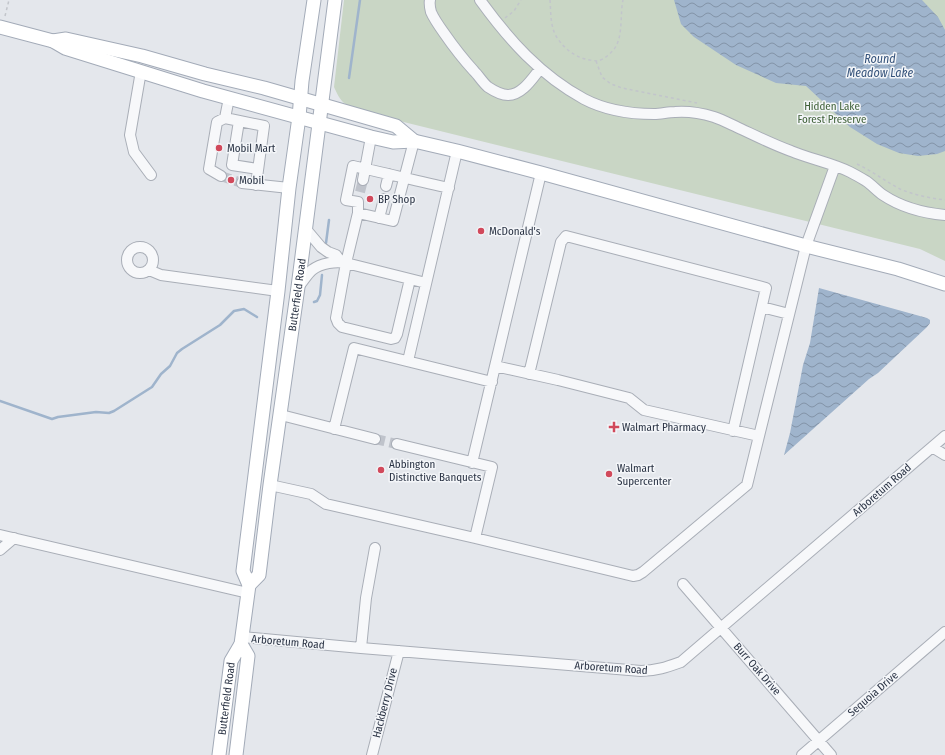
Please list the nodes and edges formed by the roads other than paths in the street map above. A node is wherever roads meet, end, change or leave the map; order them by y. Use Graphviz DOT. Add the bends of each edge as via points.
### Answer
graph roads {
  1 [pos="314,0"];
  2 [pos="335,0"];
  3 [pos="430,0"];
  4 [pos="480,0"];
  5 [pos="1,28"];
  6 [pos="53,41"];
  7 [pos="540,69"];
  8 [pos="141,71"];
  9 [pos="229,98"];
  10 [pos="300,99"];
  11 [pos="322,105"];
  12 [pos="299,116"];
  13 [pos="225,118"];
  14 [pos="239,121"];
  15 [pos="319,122"];
  16 [pos="372,136"];
  17 [pos="414,141"];
  18 [pos="457,151"];
  19 [pos="835,166"];
  20 [pos="258,169"];
  21 [pos="365,169"];
  22 [pos="542,173"];
  23 [pos="389,174"];
  24 [pos="151,175"];
  25 [pos="221,176"];
  26 [pos="404,178"];
  27 [pos="363,180"];
  28 [pos="242,183"];
  29 [pos="256,185"];
  30 [pos="386,186"];
  31 [pos="289,188"];
  32 [pos="449,188"];
  33 [pos="384,199"];
  34 [pos="358,213"];
  35 [pos="945,215"];
  36 [pos="379,218"];
  37 [pos="305,228"];
  38 [pos="806,246"];
  39 [pos="344,263"];
  40 [pos="149,270"];
  41 [pos="410,279"];
  42 [pos="426,282"];
  43 [pos="945,284"];
  44 [pos="298,287"];
  45 [pos="278,291"];
  46 [pos="762,307"];
  47 [pos="789,314"];
  48 [pos="399,327"];
  49 [pos="415,330"];
  50 [pos="408,362"];
  51 [pos="496,366"];
  52 [pos="529,374"];
  53 [pos="492,382"];
  54 [pos="281,415"];
  55 [pos="334,429"];
  56 [pos="733,430"];
  57 [pos="759,436"];
  58 [pos="945,436"];
  59 [pos="375,439"];
  60 [pos="397,444"];
  61 [pos="932,447"];
  62 [pos="945,455"];
  63 [pos="472,463"];
  64 [pos="270,485"];
  65 [pos="0,535"];
  66 [pos="14,538"];
  67 [pos="475,538"];
  68 [pos="375,548"];
  69 [pos="0,550"];
  70 [pos="683,584"];
  71 [pos="248,589"];
  72 [pos="722,627"];
  73 [pos="945,632"];
  74 [pos="242,640"];
  75 [pos="361,648"];
  76 [pos="399,651"];
  77 [pos="819,741"];
  78 [pos="219,755"];
  79 [pos="236,755"];
  80 [pos="372,755"];
  81 [pos="802,755"];
  82 [pos="831,755"];
  1 -- 10 [label="main road, Butterfield Road"];
  2 -- 11 [label="main road, Butterfield Road"];
  3 -- 7 [label="street" via="431,13 436,22 470,66 494,91 507,95 517,93"];
  4 -- 7 [label="street" via="517,47"];
  5 -- 6 [label="main road"];
  6 -- 8 [label="main road" via="65,48"];
  6 -- 10 [label="main road" via="66,39 142,56"];
  7 -- 19 [label="street" via="566,89 608,109 655,114 697,113 714,117 792,152"];
  8 -- 9 [label="main road"];
  8 -- 24 [label="street" via="130,135 134,152"];
  9 -- 12 [label="main road"];
  9 -- 13 [label="street"];
  10 -- 11 [label="main road"];
  10 -- 12 [label="main road, Butterfield Road"];
  11 -- 15 [label="main road, Butterfield Road"];
  11 -- 17 [label="main road" via="396,126"];
  12 -- 15 [label="main road"];
  12 -- 31 [label="main road, Butterfield Road"];
  13 -- 14 [label="street"];
  13 -- 25 [label="street" via="216,122 209,169"];
  14 -- 20 [label="street" via="264,126"];
  14 -- 20 [label="street" via="232,165"];
  15 -- 16 [label="main road"];
  15 -- 37 [label="main road, Butterfield Road"];
  16 -- 17 [label="main road" via="393,142"];
  16 -- 21 [label="street"];
  17 -- 18 [label="main road"];
  17 -- 26 [label="street"];
  18 -- 22 [label="main road"];
  18 -- 32 [label="street"];
  19 -- 35 [label="street" via="866,181 900,205"];
  19 -- 38 [label="street"];
  20 -- 29 [label="street"];
  21 -- 23 [label="street"];
  21 -- 27 [label="street"];
  21 -- 34 [label="street" via="353,166 346,200 359,197"];
  22 -- 38 [label="main road"];
  22 -- 51 [label="street"];
  23 -- 26 [label="street"];
  23 -- 30 [label="street"];
  26 -- 32 [label="street"];
  26 -- 36 [label="street" via="394,222"];
  28 -- 29 [label="street"];
  29 -- 31 [label="street"];
  31 -- 45 [label="main road, Butterfield Road"];
  32 -- 42 [label="street"];
  33 -- 36 [label="street"];
  34 -- 36 [label="street"];
  34 -- 39 [label="street"];
  37 -- 39 [label="street" via="321,247"];
  37 -- 44 [label="main road, Butterfield Road"];
  38 -- 43 [label="main road" via="898,269"];
  38 -- 47 [label="street"];
  39 -- 41 [label="street"];
  39 -- 44 [label="street" via="319,265"];
  39 -- 48 [label="street" via="336,318 338,323 342,327 391,339 397,334"];
  40 -- 45 [label="street" via="161,275"];
  41 -- 42 [label="street"];
  41 -- 48 [label="street"];
  42 -- 49 [label="street"];
  44 -- 54 [label="main road, Butterfield Road"];
  45 -- 71 [label="main road, Butterfield Road" via="243,571"];
  46 -- 47 [label="street"];
  46 -- 52 [label="street" via="766,288 566,236 561,242"];
  46 -- 56 [label="street"];
  47 -- 57 [label="street"];
  48 -- 49 [label="street"];
  49 -- 50 [label="street"];
  50 -- 53 [label="street"];
  50 -- 55 [label="street" via="354,348"];
  51 -- 52 [label="street"];
  51 -- 53 [label="street"];
  52 -- 56 [label="street" via="629,398 644,410"];
  53 -- 63 [label="street"];
  54 -- 55 [label="street"];
  54 -- 64 [label="main road, Butterfield Road"];
  55 -- 59 [label="street"];
  56 -- 57 [label="street"];
  57 -- 67 [label="street" via="747,485 638,575 628,575"];
  58 -- 61 [label="street, Arboretum Road"];
  60 -- 63 [label="street"];
  61 -- 62 [label="street"];
  61 -- 72 [label="street, Arboretum Road"];
  63 -- 67 [label="street" via="492,467"];
  64 -- 67 [label="street" via="311,494 326,504"];
  64 -- 71 [label="main road, Butterfield Road" via="259,575"];
  65 -- 66 [label="street"];
  66 -- 69 [label="street"];
  66 -- 71 [label="street"];
  68 -- 75 [label="street"];
  70 -- 72 [label="street, Burr Oak Drive"];
  71 -- 74 [label="main road, Butterfield Road"];
  72 -- 76 [label="street, Arboretum Road" via="681,662 650,671"];
  72 -- 77 [label="street, Burr Oak Drive"];
  73 -- 77 [label="street, Sequoia Drive"];
  74 -- 75 [label="street, Arboretum Road"];
  74 -- 78 [label="main road, Butterfield Road" via="231,661"];
  74 -- 79 [label="main road, Butterfield Road" via="248,656"];
  75 -- 76 [label="street, Arboretum Road"];
  76 -- 80 [label="street, Hackberry Drive"];
  77 -- 81 [label="street, Sequoia Drive"];
  77 -- 82 [label="street, Burr Oak Drive"];
}
